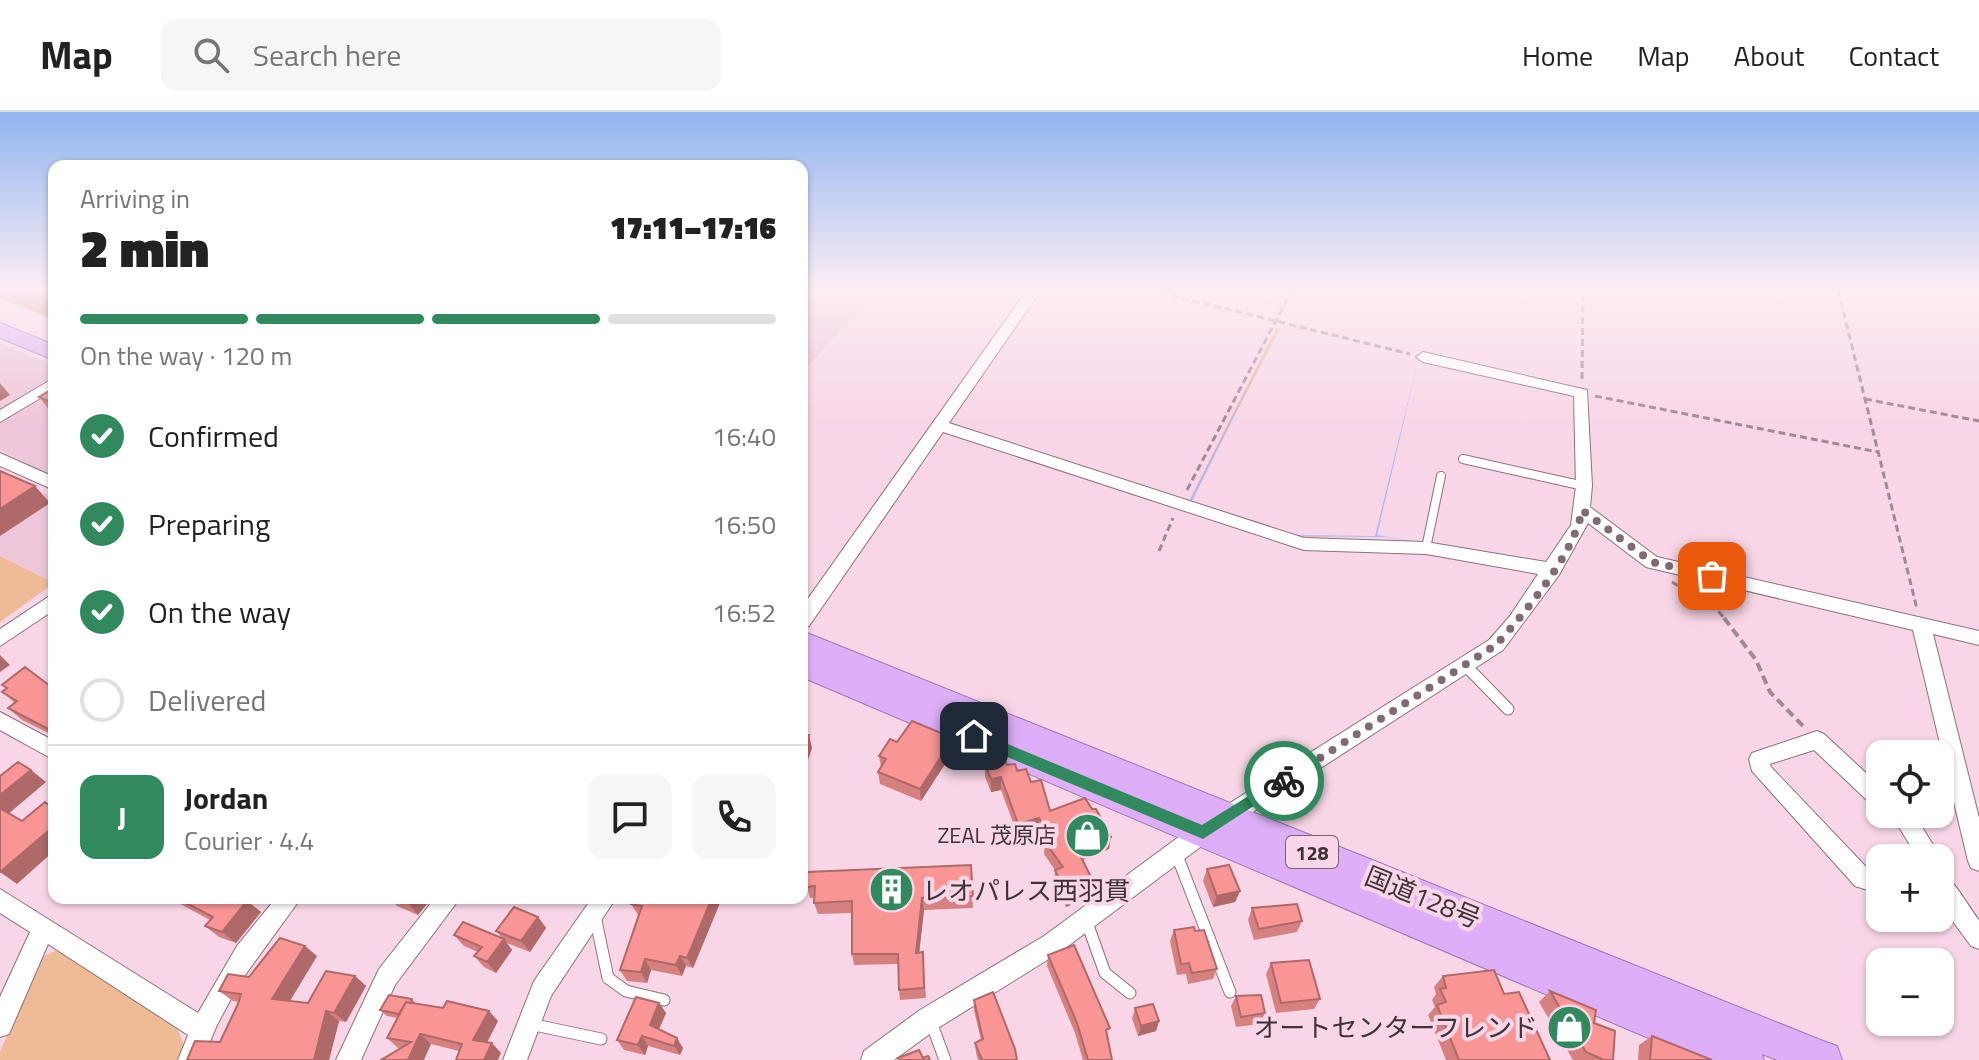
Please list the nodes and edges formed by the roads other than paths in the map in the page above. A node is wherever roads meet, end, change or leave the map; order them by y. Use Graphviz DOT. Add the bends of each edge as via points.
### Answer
graph roads {
  1 [pos="10,334"];
  2 [pos="1003,334"];
  3 [pos="48,350"];
  4 [pos="1423,357"];
  5 [pos="48,387"];
  6 [pos="0,417"];
  7 [pos="939,425"];
  8 [pos="0,459"];
  9 [pos="1463,459"];
  10 [pos="1441,476"];
  11 [pos="48,481"];
  12 [pos="1584,486"];
  13 [pos="1582,510"];
  14 [pos="1426,548"];
  15 [pos="1553,570"];
  16 [pos="48,605"];
  17 [pos="808,612"];
  18 [pos="1921,625"];
  19 [pos="1979,638"];
  20 [pos="0,639"];
  21 [pos="808,646"];
  22 [pos="1466,666"];
  23 [pos="808,667"];
  24 [pos="1508,709"];
  25 [pos="0,720"];
  26 [pos="48,748"];
  27 [pos="1866,785"];
  28 [pos="1202,834"];
  29 [pos="1979,861"];
  30 [pos="1866,880"];
  31 [pos="0,900"];
  32 [pos="285,904"];
  33 [pos="444,904"];
  34 [pos="600,906"];
  35 [pos="1954,907"];
  36 [pos="1085,919"];
  37 [pos="43,928"];
  38 [pos="1979,938"];
  39 [pos="1230,992"];
  40 [pos="1130,993"];
  41 [pos="664,1000"];
  42 [pos="929,1019"];
  43 [pos="528,1024"];
  44 [pos="0,1025"];
  45 [pos="201,1029"];
  46 [pos="601,1039"];
  47 [pos="190,1060"];
  48 [pos="348,1060"];
  49 [pos="515,1060"];
  50 [pos="873,1060"];
  51 [pos="945,1060"];
  52 [pos="1745,1060"];
  53 [pos="1823,1060"];
  1 -- 3 [label="highway"];
  2 -- 7 [label="street"];
  4 -- 12 [label="street" via="1582,393"];
  5 -- 6 [label="street"];
  7 -- 14 [label="street" via="1304,544"];
  7 -- 17 [label="street"];
  8 -- 11 [label="street"];
  9 -- 12 [label="lane"];
  10 -- 14 [label="lane"];
  12 -- 13 [label="street"];
  13 -- 15 [label="street" via="1579,526"];
  13 -- 18 [label="street" via="1652,562"];
  14 -- 15 [label="street"];
  15 -- 22 [label="street" via="1496,645"];
  16 -- 20 [label="street"];
  18 -- 19 [label="street"];
  18 -- 29 [label="street"];
  21 -- 28 [label="highway, 国道128号 / 128"];
  22 -- 24 [label="lane"];
  22 -- 28 [label="street"];
  23 -- 28 [label="highway, 国道128号 / 128"];
  25 -- 26 [label="street"];
  27 -- 30 [label="street" via="1817,740 1763,757 1759,767"];
  28 -- 36 [label="street"];
  28 -- 39 [label="lane"];
  28 -- 52 [label="highway, 国道128号 / 128"];
  28 -- 53 [label="highway, 国道128号 / 128"];
  31 -- 37 [label="street"];
  32 -- 45 [label="street" via="244,958"];
  33 -- 48 [label="street" via="387,977"];
  34 -- 41 [label="lane" via="607,979 617,989"];
  34 -- 43 [label="street" via="542,989"];
  35 -- 38 [label="street"];
  36 -- 40 [label="lane" via="1106,974"];
  36 -- 42 [label="street"];
  37 -- 44 [label="street"];
  37 -- 45 [label="street"];
  42 -- 50 [label="street"];
  42 -- 51 [label="lane"];
  43 -- 46 [label="lane"];
  43 -- 49 [label="street"];
  45 -- 47 [label="street"];
}
